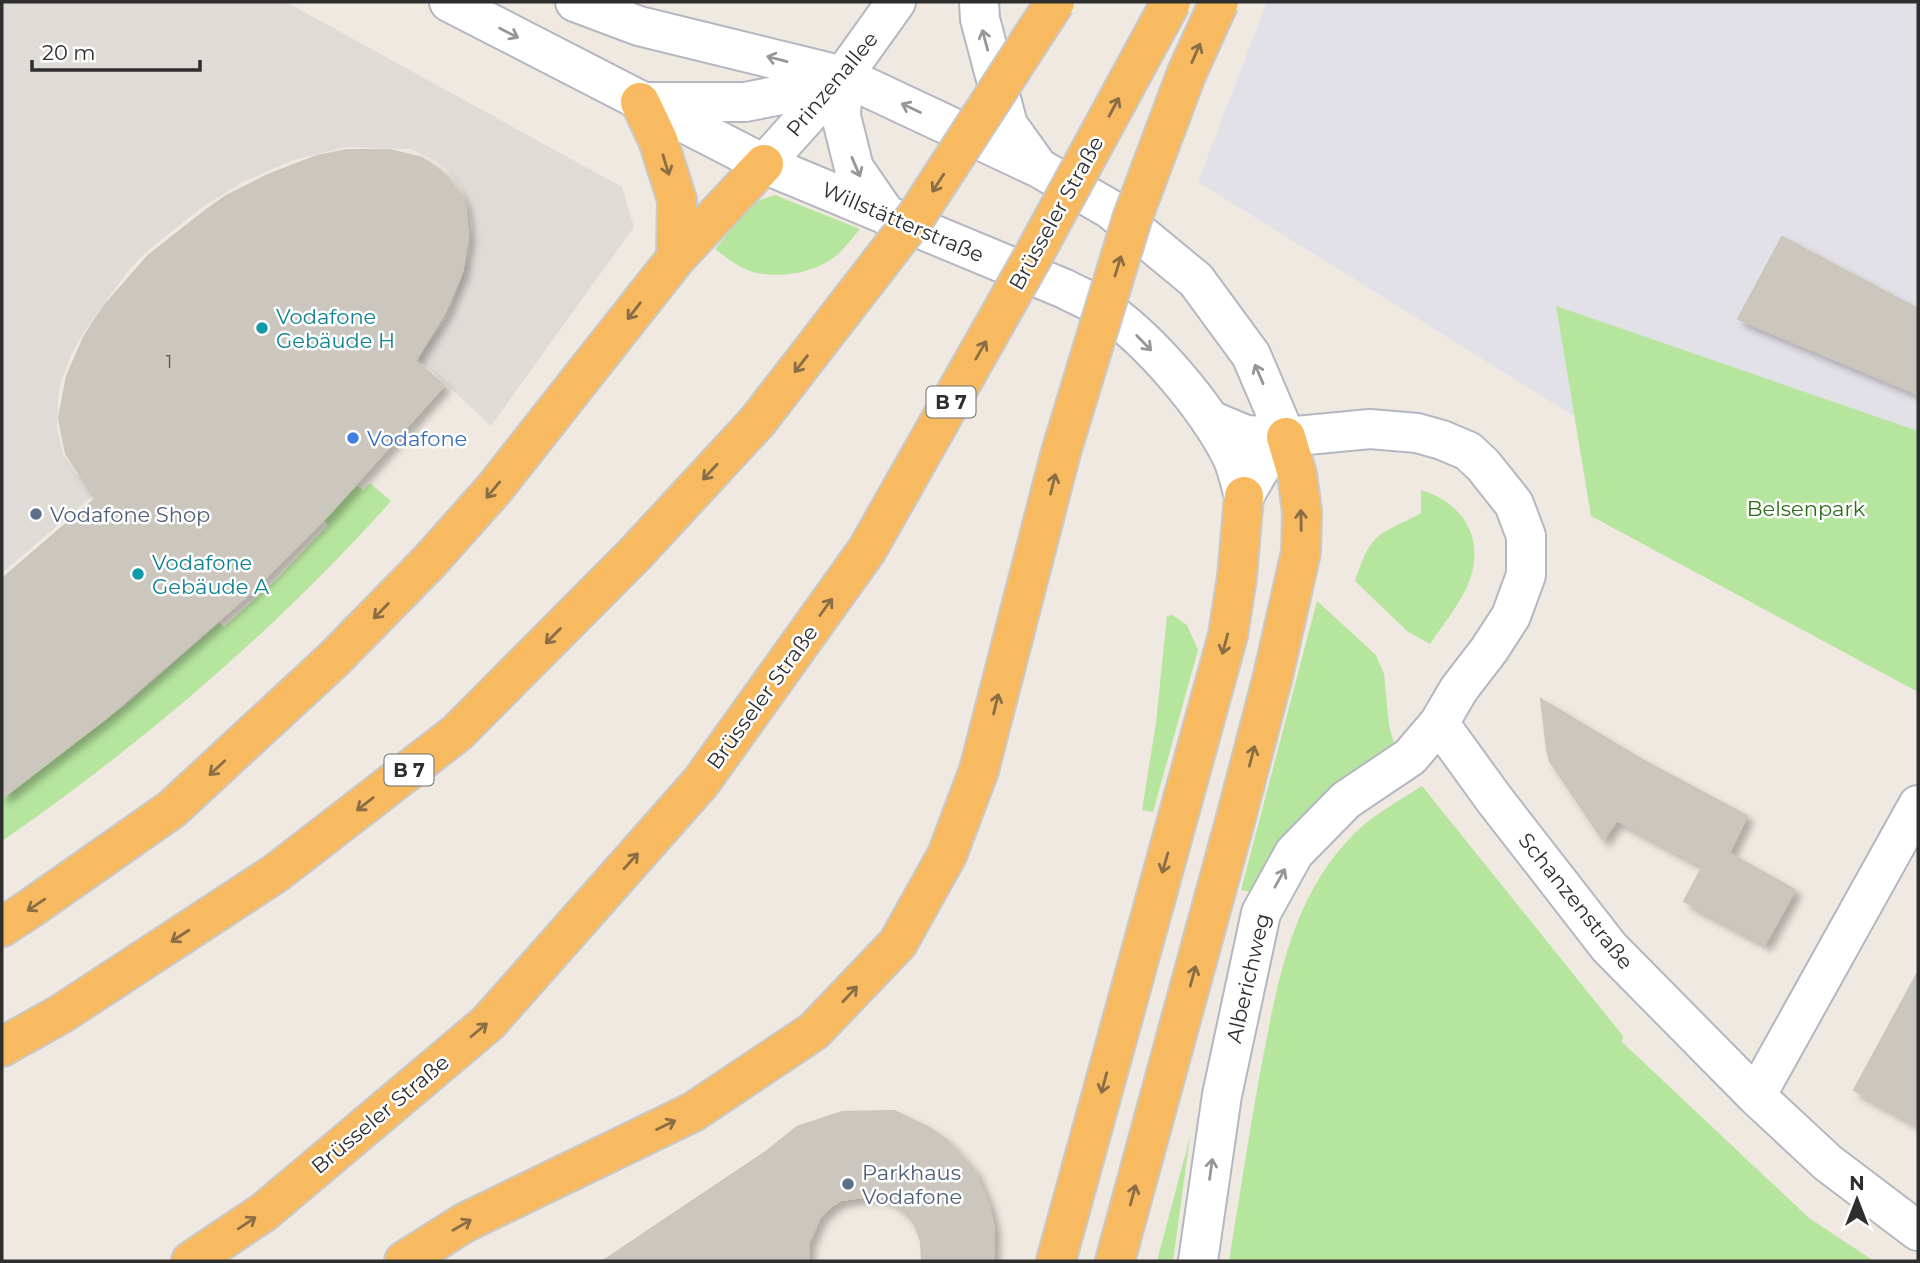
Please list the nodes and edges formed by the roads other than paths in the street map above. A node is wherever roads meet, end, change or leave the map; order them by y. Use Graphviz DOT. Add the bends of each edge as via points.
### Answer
graph roads {
  1 [pos="449,2"];
  2 [pos="575,2"];
  3 [pos="896,2"];
  4 [pos="979,2"];
  5 [pos="1055,2"];
  6 [pos="1171,2"];
  7 [pos="1219,2"];
  8 [pos="843,76"];
  9 [pos="640,102"];
  10 [pos="764,164"];
  11 [pos="1039,168"];
  12 [pos="887,216"];
  13 [pos="676,257"];
  14 [pos="1210,420"];
  15 [pos="1286,437"];
  16 [pos="1244,496"];
  17 [pos="1439,723"];
  18 [pos="1918,805"];
  19 [pos="2,927"];
  20 [pos="2,1046"];
  21 [pos="1756,1096"];
  22 [pos="1918,1231"];
  23 [pos="191,1261"];
  24 [pos="404,1261"];
  25 [pos="1056,1261"];
  26 [pos="1115,1261"];
  27 [pos="1198,1261"];
  1 -- 9 [label="street, Willstätterstraße, one-way"];
  8 -- 2 [label="street, one-way" via="639,26"];
  3 -- 8 [label="street, Prinzenallee"];
  11 -- 4 [label="street, one-way" via="1008,125"];
  5 -- 20 [label="highway, B 7, one-way, bridge" via="918,215 757,422 635,554 457,733 276,873 61,1014"];
  23 -- 6 [label="highway, Brüsseler Straße / B 7, one-way, bridge" via="264,1212 488,1023 701,782 867,550"];
  24 -- 7 [label="highway, one-way, bridge" via="464,1223 693,1112 814,1031 898,943 947,855 979,770 1061,452 1132,219"];
  8 -- 9 [label="street, Willstätterstraße" via="745,102"];
  8 -- 10 [label="street, Prinzenallee"];
  11 -- 8 [label="street, one-way"];
  8 -- 12 [label="street, one-way" via="841,116 854,168"];
  9 -- 10 [label="street, Willstätterstraße"];
  9 -- 13 [label="highway, one-way" via="677,200"];
  10 -- 12 [label="street, Willstätterstraße"];
  10 -- 13 [label="highway"];
  15 -- 11 [label="street, one-way" via="1251,355 1196,280 1110,209"];
  12 -- 14 [label="street, Willstätterstraße, one-way" via="1106,310 1140,338"];
  13 -- 19 [label="highway, one-way" via="494,489 334,659 172,809"];
  14 -- 15 [label="street, Willstätterstraße" via="1247,435"];
  14 -- 16 [label="street" via="1232,457"];
  15 -- 16 [label="street" via="1267,457"];
  15 -- 17 [label="street, Alberichweg" via="1370,429 1442,440 1468,451 1514,505 1526,536 1521,595"];
  26 -- 15 [label="highway, one-way" via="1237,814 1301,552 1302,512"];
  16 -- 25 [label="highway, one-way" via="1228,635"];
  17 -- 21 [label="street, Schanzenstraße" via="1609,947"];
  27 -- 17 [label="street, Alberichweg, one-way" via="1222,1095 1261,913 1294,853 1346,800 1410,757"];
  18 -- 21 [label="street"];
  21 -- 22 [label="street, Schanzenstraße" via="1828,1163"];
}
